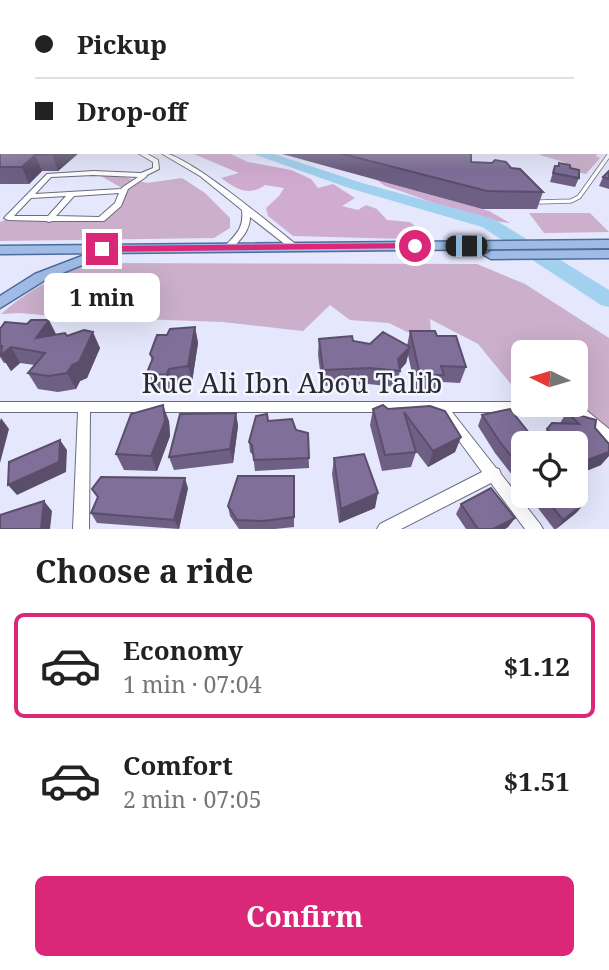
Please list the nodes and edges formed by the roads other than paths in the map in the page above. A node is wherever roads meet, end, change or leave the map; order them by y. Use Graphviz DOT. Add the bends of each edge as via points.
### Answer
graph roads {
  1 [pos="142,154"];
  2 [pos="165,154"];
  3 [pos="609,155"];
  4 [pos="142,176"];
  5 [pos="123,191"];
  6 [pos="72,194"];
  7 [pos="30,196"];
  8 [pos="540,202"];
  9 [pos="245,209"];
  10 [pos="49,220"];
  11 [pos="609,244"];
  12 [pos="294,247"];
  13 [pos="228,248"];
  14 [pos="0,250"];
  15 [pos="574,250"];
  16 [pos="442,251"];
  17 [pos="609,254"];
  18 [pos="87,258"];
  19 [pos="0,259"];
  20 [pos="0,303"];
  21 [pos="0,407"];
  22 [pos="84,407"];
  23 [pos="441,408"];
  24 [pos="609,436"];
  25 [pos="494,474"];
  26 [pos="404,525"];
  27 [pos="81,529"];
  28 [pos="385,529"];
  29 [pos="535,529"];
  1 -- 4 [label="street" via="158,164"];
  2 -- 9 [label="street" via="202,175"];
  3 -- 8 [label="lane" via="576,199"];
  4 -- 5 [label="street"];
  4 -- 7 [label="street" via="52,175"];
  5 -- 6 [label="street"];
  5 -- 10 [label="street" via="103,219"];
  6 -- 7 [label="street"];
  6 -- 10 [label="street"];
  7 -- 10 [label="street" via="8,218"];
  9 -- 12 [label="street"];
  9 -- 13 [label="street" via="247,223"];
  11 -- 15 [label="main road"];
  12 -- 13 [label="main road"];
  12 -- 16 [label="main road"];
  13 -- 14 [label="main road"];
  15 -- 16 [label="main road"];
  15 -- 17 [label="main road"];
  16 -- 18 [label="main road"];
  18 -- 19 [label="main road"];
  18 -- 20 [label="main road" via="40,277"];
  21 -- 22 [label="street, Rue Ali Ibn Abou Talib"];
  22 -- 23 [label="street, Rue Ali Ibn Abou Talib"];
  22 -- 27 [label="street"];
  23 -- 24 [label="street, Rue Ali Ibn Abou Talib" via="559,407 582,414"];
  23 -- 25 [label="street"];
  25 -- 26 [label="street"];
  25 -- 29 [label="street"];
  26 -- 28 [label="street"];
}
